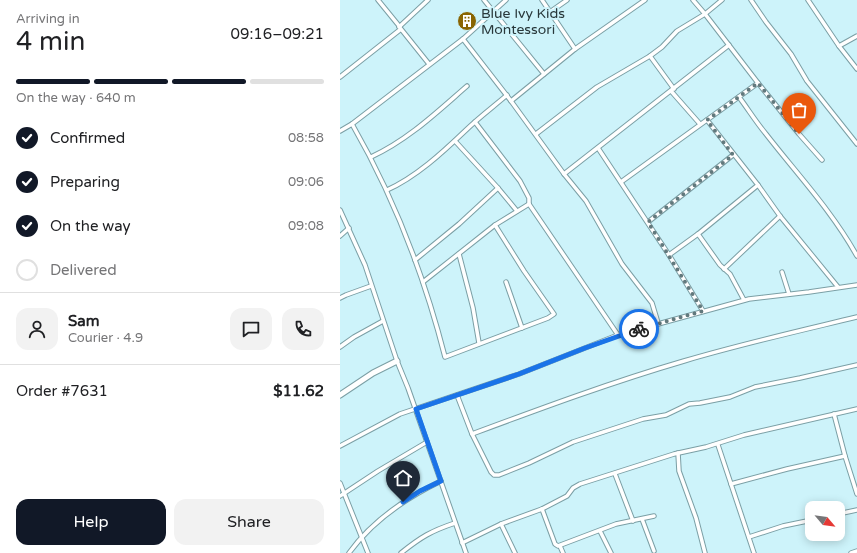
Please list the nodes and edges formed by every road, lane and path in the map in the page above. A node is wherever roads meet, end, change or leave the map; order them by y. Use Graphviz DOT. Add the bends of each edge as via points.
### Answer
graph roads {
  1 [pos="378,0"];
  2 [pos="428,0"];
  3 [pos="484,0"];
  4 [pos="506,0"];
  5 [pos="542,0"];
  6 [pos="567,0"];
  7 [pos="645,0"];
  8 [pos="693,0"];
  9 [pos="722,0"];
  10 [pos="751,0"];
  11 [pos="808,0"];
  12 [pos="493,11"];
  13 [pos="550,12"];
  14 [pos="706,14"];
  15 [pos="400,28"];
  16 [pos="857,36"];
  17 [pos="463,39"];
  18 [pos="729,45"];
  19 [pos="839,46"];
  20 [pos="575,49"];
  21 [pos="650,56"];
  22 [pos="429,64"];
  23 [pos="857,69"];
  24 [pos="544,74"];
  25 [pos="340,78"];
  26 [pos="758,83"];
  27 [pos="467,86"];
  28 [pos="673,90"];
  29 [pos="507,94"];
  30 [pos="739,97"];
  31 [pos="511,101"];
  32 [pos="707,120"];
  33 [pos="475,122"];
  34 [pos="352,124"];
  35 [pos="700,124"];
  36 [pos="340,131"];
  37 [pos="536,134"];
  38 [pos="455,141"];
  39 [pos="857,144"];
  40 [pos="598,148"];
  41 [pos="733,155"];
  42 [pos="371,157"];
  43 [pos="822,160"];
  44 [pos="564,174"];
  45 [pos="621,182"];
  46 [pos="758,185"];
  47 [pos="498,188"];
  48 [pos="387,190"];
  49 [pos="529,204"];
  50 [pos="340,210"];
  51 [pos="517,211"];
  52 [pos="780,216"];
  53 [pos="648,222"];
  54 [pos="495,225"];
  55 [pos="349,228"];
  56 [pos="698,234"];
  57 [pos="340,236"];
  58 [pos="459,254"];
  59 [pos="669,255"];
  60 [pos="857,256"];
  61 [pos="415,260"];
  62 [pos="724,269"];
  63 [pos="782,272"];
  64 [pos="423,282"];
  65 [pos="506,282"];
  66 [pos="857,285"];
  67 [pos="372,286"];
  68 [pos="838,287"];
  69 [pos="789,294"];
  70 [pos="340,298"];
  71 [pos="744,300"];
  72 [pos="703,311"];
  73 [pos="857,317"];
  74 [pos="383,321"];
  75 [pos="658,323"];
  76 [pos="522,328"];
  77 [pos="618,335"];
  78 [pos="479,343"];
  79 [pos="340,347"];
  80 [pos="397,360"];
  81 [pos="857,365"];
  82 [pos="340,395"];
  83 [pos="457,395"];
  84 [pos="416,409"];
  85 [pos="857,409"];
  86 [pos="834,414"];
  87 [pos="472,434"];
  88 [pos="427,442"];
  89 [pos="718,444"];
  90 [pos="340,446"];
  91 [pos="678,453"];
  92 [pos="845,456"];
  93 [pos="615,474"];
  94 [pos="441,481"];
  95 [pos="340,483"];
  96 [pos="732,484"];
  97 [pos="345,494"];
  98 [pos="857,494"];
  99 [pos="340,496"];
  100 [pos="542,509"];
  101 [pos="857,510"];
  102 [pos="845,513"];
  103 [pos="654,516"];
  104 [pos="642,519"];
  105 [pos="633,521"];
  106 [pos="805,521"];
  107 [pos="455,523"];
  108 [pos="501,524"];
  109 [pos="600,530"];
  110 [pos="749,537"];
  111 [pos="361,538"];
  112 [pos="462,543"];
  113 [pos="560,546"];
  114 [pos="857,551"];
  115 [pos="654,552"];
  116 [pos="349,553"];
  117 [pos="368,553"];
  118 [pos="401,553"];
  119 [pos="466,553"];
  120 [pos="515,553"];
  121 [pos="563,553"];
  122 [pos="611,553"];
  123 [pos="705,553"];
  124 [pos="754,553"];
  125 [pos="851,553"];
  1 -- 15 [label="street"];
  2 -- 15 [label="street"];
  3 -- 12 [label="street"];
  4 -- 12 [label="street"];
  5 -- 13 [label="street"];
  6 -- 13 [label="street"];
  7 -- 20 [label="street"];
  8 -- 14 [label="street"];
  9 -- 14 [label="street"];
  10 -- 39 [label="street" via="794,58 807,81"];
  11 -- 19 [label="street"];
  12 -- 17 [label="street"];
  12 -- 24 [label="street"];
  13 -- 20 [label="street"];
  14 -- 18 [label="street"];
  14 -- 21 [label="street" via="677,31"];
  15 -- 22 [label="street"];
  15 -- 25 [label="street"];
  16 -- 19 [label="street"];
  17 -- 22 [label="street"];
  17 -- 29 [label="street"];
  18 -- 26 [label="street"];
  18 -- 28 [label="street"];
  19 -- 23 [label="street"];
  20 -- 24 [label="street"];
  21 -- 28 [label="street"];
  21 -- 37 [label="street" via="598,87"];
  22 -- 34 [label="street"];
  24 -- 31 [label="street"];
  26 -- 30 [label="street"];
  26 -- 43 [label="street"];
  27 -- 42 [label="street" via="430,119 387,150"];
  28 -- 35 [label="street"];
  28 -- 40 [label="street"];
  29 -- 31 [label="street"];
  29 -- 33 [label="street"];
  30 -- 32 [label="street"];
  30 -- 60 [label="street" via="765,134 822,203"];
  31 -- 37 [label="street"];
  32 -- 35 [label="street"];
  32 -- 41 [label="street"];
  33 -- 38 [label="street"];
  33 -- 49 [label="street" via="520,181 529,198"];
  34 -- 36 [label="street"];
  34 -- 42 [label="street"];
  35 -- 45 [label="street"];
  37 -- 44 [label="street"];
  38 -- 47 [label="street"];
  38 -- 48 [label="street" via="407,179"];
  40 -- 44 [label="street"];
  40 -- 45 [label="street"];
  41 -- 46 [label="street"];
  41 -- 53 [label="street"];
  42 -- 48 [label="street"];
  44 -- 75 [label="street" via="586,201 622,264 652,303"];
  45 -- 53 [label="street"];
  46 -- 52 [label="street"];
  46 -- 56 [label="street"];
  47 -- 51 [label="street"];
  47 -- 61 [label="street"];
  48 -- 61 [label="street"];
  49 -- 51 [label="street"];
  49 -- 77 [label="street"];
  50 -- 55 [label="street"];
  51 -- 54 [label="street"];
  52 -- 62 [label="street"];
  52 -- 68 [label="street"];
  53 -- 59 [label="street"];
  54 -- 58 [label="street"];
  54 -- 76 [label="street" via="554,314"];
  55 -- 57 [label="street"];
  55 -- 67 [label="street"];
  56 -- 59 [label="street"];
  56 -- 62 [label="street"];
  58 -- 64 [label="street"];
  58 -- 78 [label="street"];
  59 -- 72 [label="street"];
  61 -- 64 [label="street"];
  62 -- 71 [label="street"];
  63 -- 69 [label="street"];
  64 -- 78 [label="street" via="445,357"];
  65 -- 76 [label="street"];
  66 -- 68 [label="street"];
  67 -- 70 [label="street"];
  67 -- 74 [label="street"];
  68 -- 69 [label="street"];
  69 -- 71 [label="street"];
  71 -- 72 [label="street"];
  72 -- 75 [label="street"];
  73 -- 87 [label="street" via="683,361 594,389"];
  74 -- 79 [label="street"];
  74 -- 80 [label="street"];
  75 -- 77 [label="street"];
  76 -- 78 [label="street"];
  77 -- 83 [label="street"];
  80 -- 82 [label="street"];
  80 -- 84 [label="street"];
  81 -- 87 [label="street" via="755,387 730,397 688,404 666,415 643,419 573,442 499,475 491,472"];
  83 -- 84 [label="street"];
  83 -- 87 [label="street"];
  84 -- 88 [label="street"];
  84 -- 90 [label="street" via="400,414"];
  85 -- 86 [label="street"];
  86 -- 89 [label="street" via="744,435"];
  86 -- 92 [label="street"];
  88 -- 94 [label="street"];
  88 -- 97 [label="street"];
  89 -- 91 [label="street"];
  89 -- 96 [label="street"];
  91 -- 93 [label="street"];
  91 -- 123 [label="street" via="679,470"];
  92 -- 96 [label="street"];
  92 -- 98 [label="street"];
  93 -- 100 [label="street" via="580,484 567,496"];
  93 -- 105 [label="street"];
  94 -- 107 [label="street"];
  94 -- 111 [label="street" via="391,510"];
  95 -- 97 [label="street"];
  96 -- 110 [label="street"];
  97 -- 99 [label="street"];
  97 -- 111 [label="street"];
  100 -- 108 [label="street"];
  100 -- 113 [label="street" via="555,544"];
  101 -- 102 [label="street"];
  103 -- 104 [label="street"];
  104 -- 105 [label="street"];
  104 -- 115 [label="street"];
  105 -- 109 [label="street"];
  106 -- 110 [label="street"];
  107 -- 112 [label="street"];
  107 -- 118 [label="street" via="432,531"];
  108 -- 112 [label="street"];
  108 -- 120 [label="street"];
  109 -- 113 [label="street"];
  109 -- 122 [label="street"];
  110 -- 124 [label="street"];
  111 -- 116 [label="street"];
  111 -- 117 [label="street"];
  112 -- 119 [label="street"];
  113 -- 121 [label="street"];
  114 -- 125 [label="street"];
}
